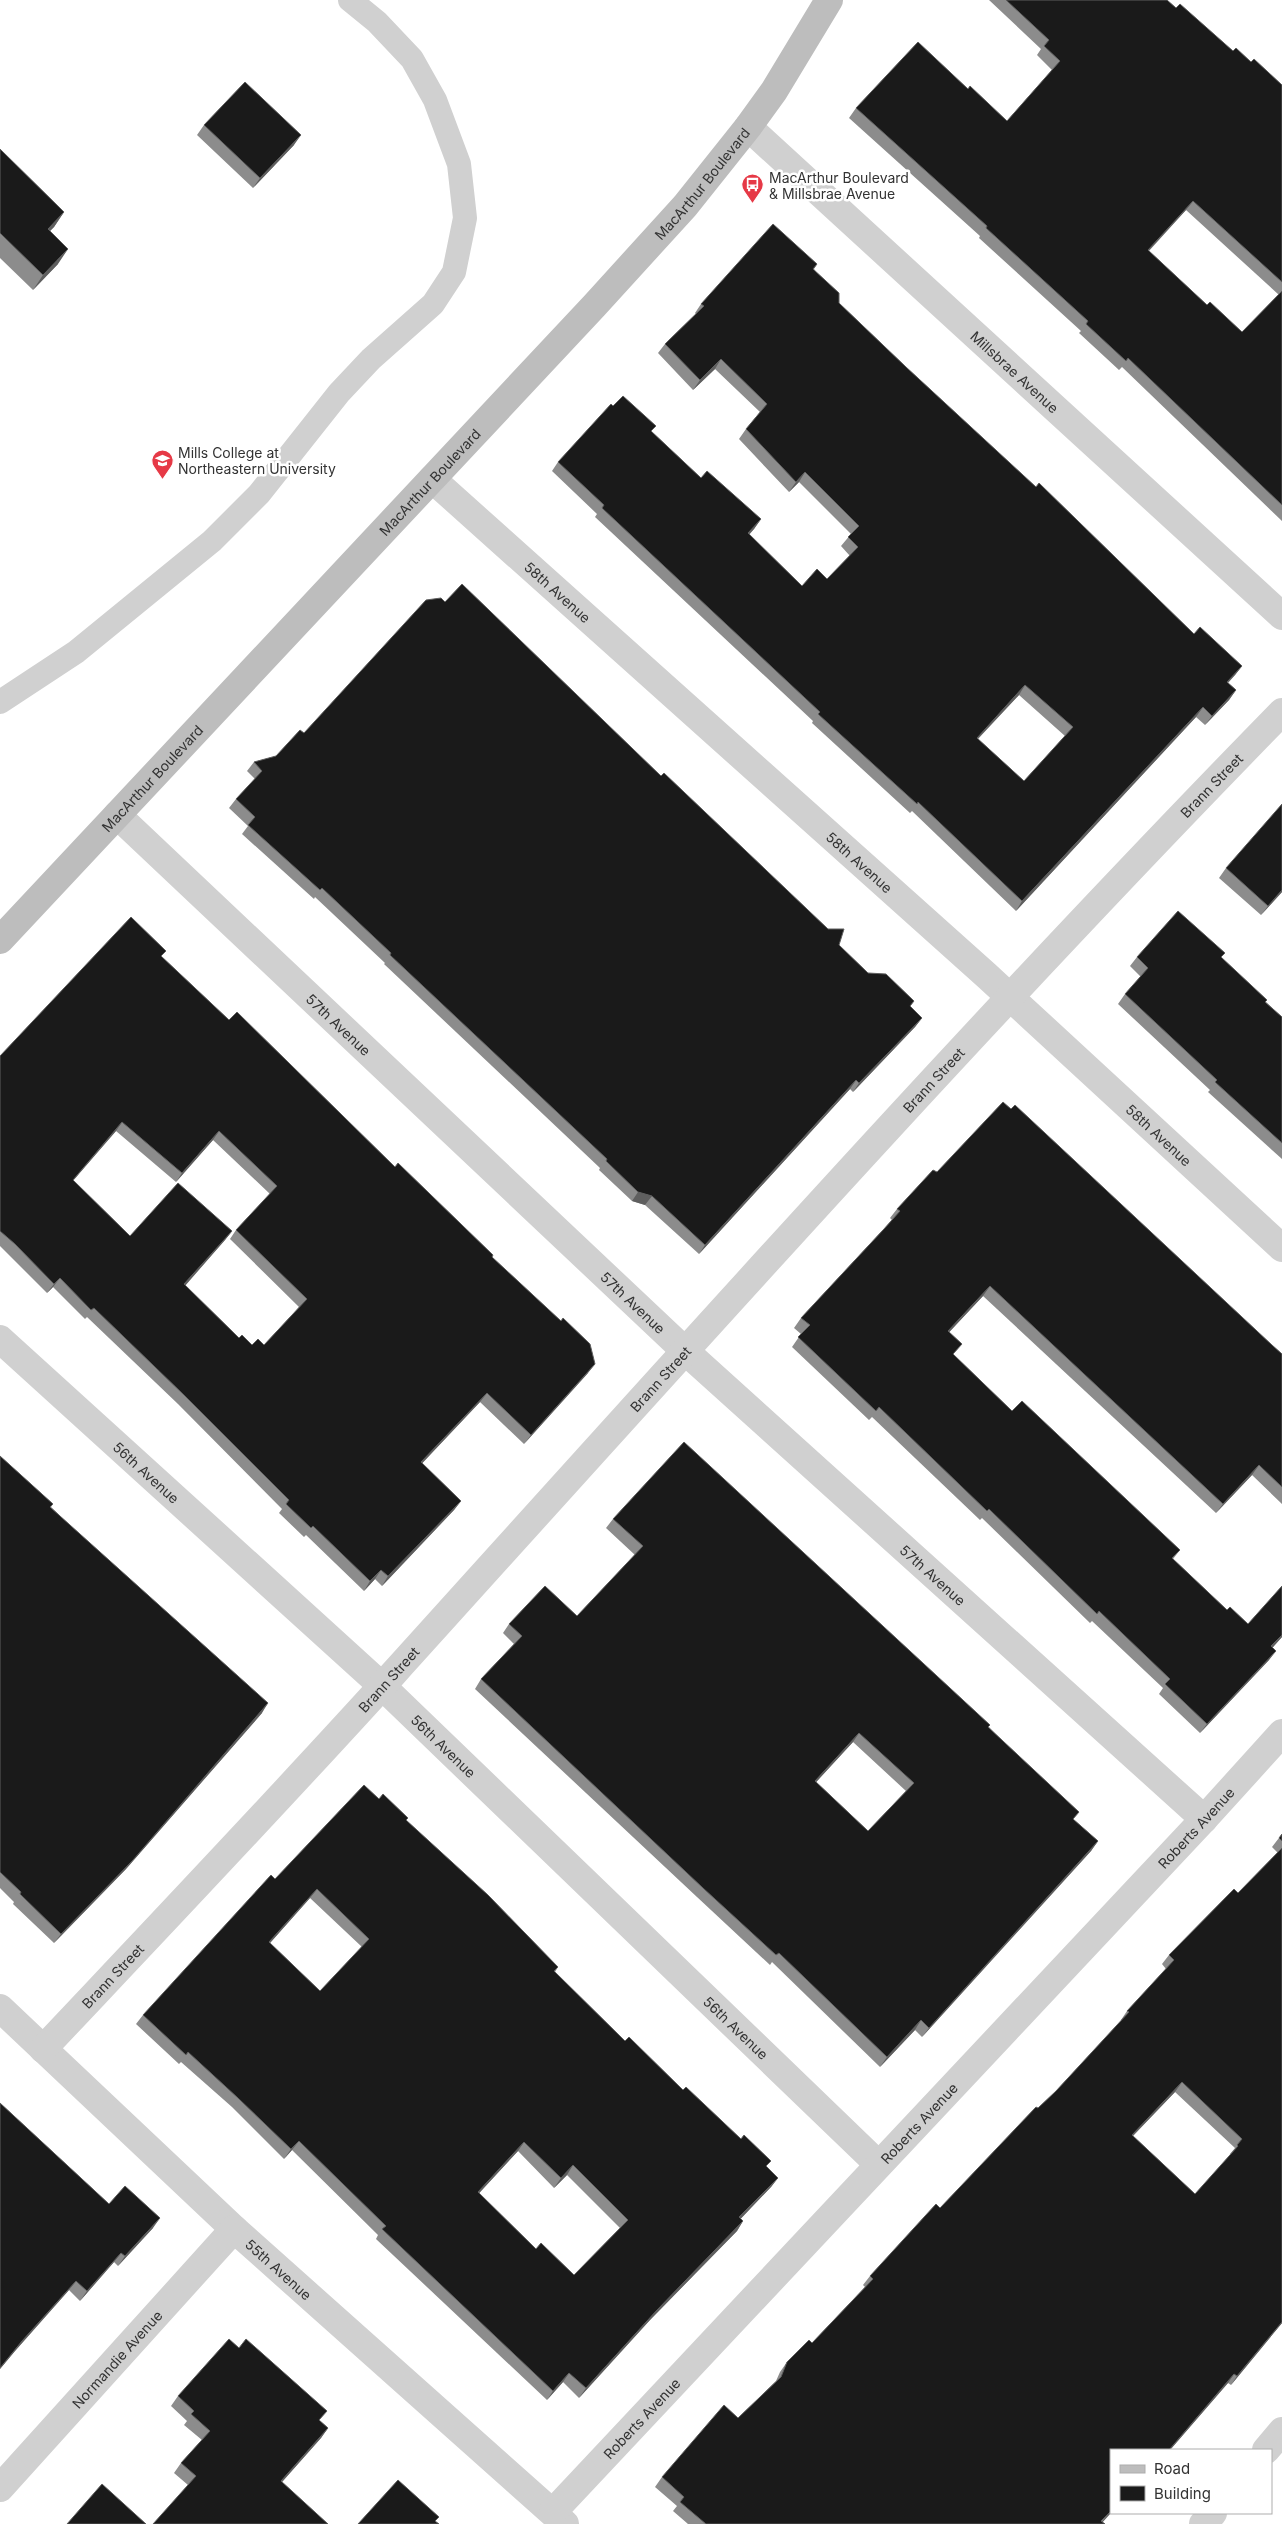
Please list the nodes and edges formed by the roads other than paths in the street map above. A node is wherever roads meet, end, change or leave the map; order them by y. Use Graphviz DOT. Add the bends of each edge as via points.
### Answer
graph roads {
  1 [pos="350,0"];
  2 [pos="810,0"];
  3 [pos="830,0"];
  4 [pos="800,49"];
  5 [pos="748,127"];
  6 [pos="432,479"];
  7 [pos="1282,616"];
  8 [pos="0,702"];
  9 [pos="1282,712"];
  10 [pos="117,815"];
  11 [pos="0,940"];
  12 [pos="1009,998"];
  13 [pos="1282,1248"];
  14 [pos="0,1339"];
  15 [pos="684,1350"];
  16 [pos="382,1686"];
  17 [pos="1282,1733"];
  18 [pos="1204,1819"];
  19 [pos="0,2008"];
  20 [pos="43,2049"];
  21 [pos="878,2164"];
  22 [pos="234,2230"];
  23 [pos="1282,2431"];
  24 [pos="1267,2449"];
  25 [pos="0,2488"];
  26 [pos="1212,2514"];
  27 [pos="559,2518"];
  28 [pos="1203,2524"];
  1 -- 8 [label="lane" via="377,22 412,59 435,100 459,164 465,218 454,272 433,304 371,359 339,393 259,494 212,541 76,652"];
  2 -- 4 [label="main road"];
  3 -- 4 [label="main road, MacArthur Boulevard"];
  4 -- 5 [label="main road, MacArthur Boulevard"];
  5 -- 6 [label="main road, MacArthur Boulevard" via="679,213"];
  5 -- 7 [label="street, Millsbrae Avenue"];
  6 -- 10 [label="main road, MacArthur Boulevard"];
  6 -- 12 [label="street, 58th Avenue"];
  9 -- 12 [label="street, Brann Street"];
  10 -- 11 [label="main road, MacArthur Boulevard"];
  10 -- 15 [label="street, 57th Avenue"];
  12 -- 13 [label="street, 58th Avenue"];
  12 -- 15 [label="street, Brann Street"];
  14 -- 16 [label="street, 56th Avenue"];
  15 -- 16 [label="street, Brann Street"];
  15 -- 18 [label="street, 57th Avenue"];
  16 -- 20 [label="street, Brann Street"];
  16 -- 21 [label="street, 56th Avenue"];
  17 -- 18 [label="street, Roberts Avenue"];
  18 -- 21 [label="street, Roberts Avenue"];
  19 -- 20 [label="street, 55th Avenue"];
  20 -- 22 [label="street, 55th Avenue"];
  21 -- 27 [label="street, Roberts Avenue"];
  22 -- 25 [label="street, Normandie Avenue"];
  22 -- 27 [label="street, 55th Avenue"];
  23 -- 24 [label="street"];
  26 -- 28 [label="street"];
}
